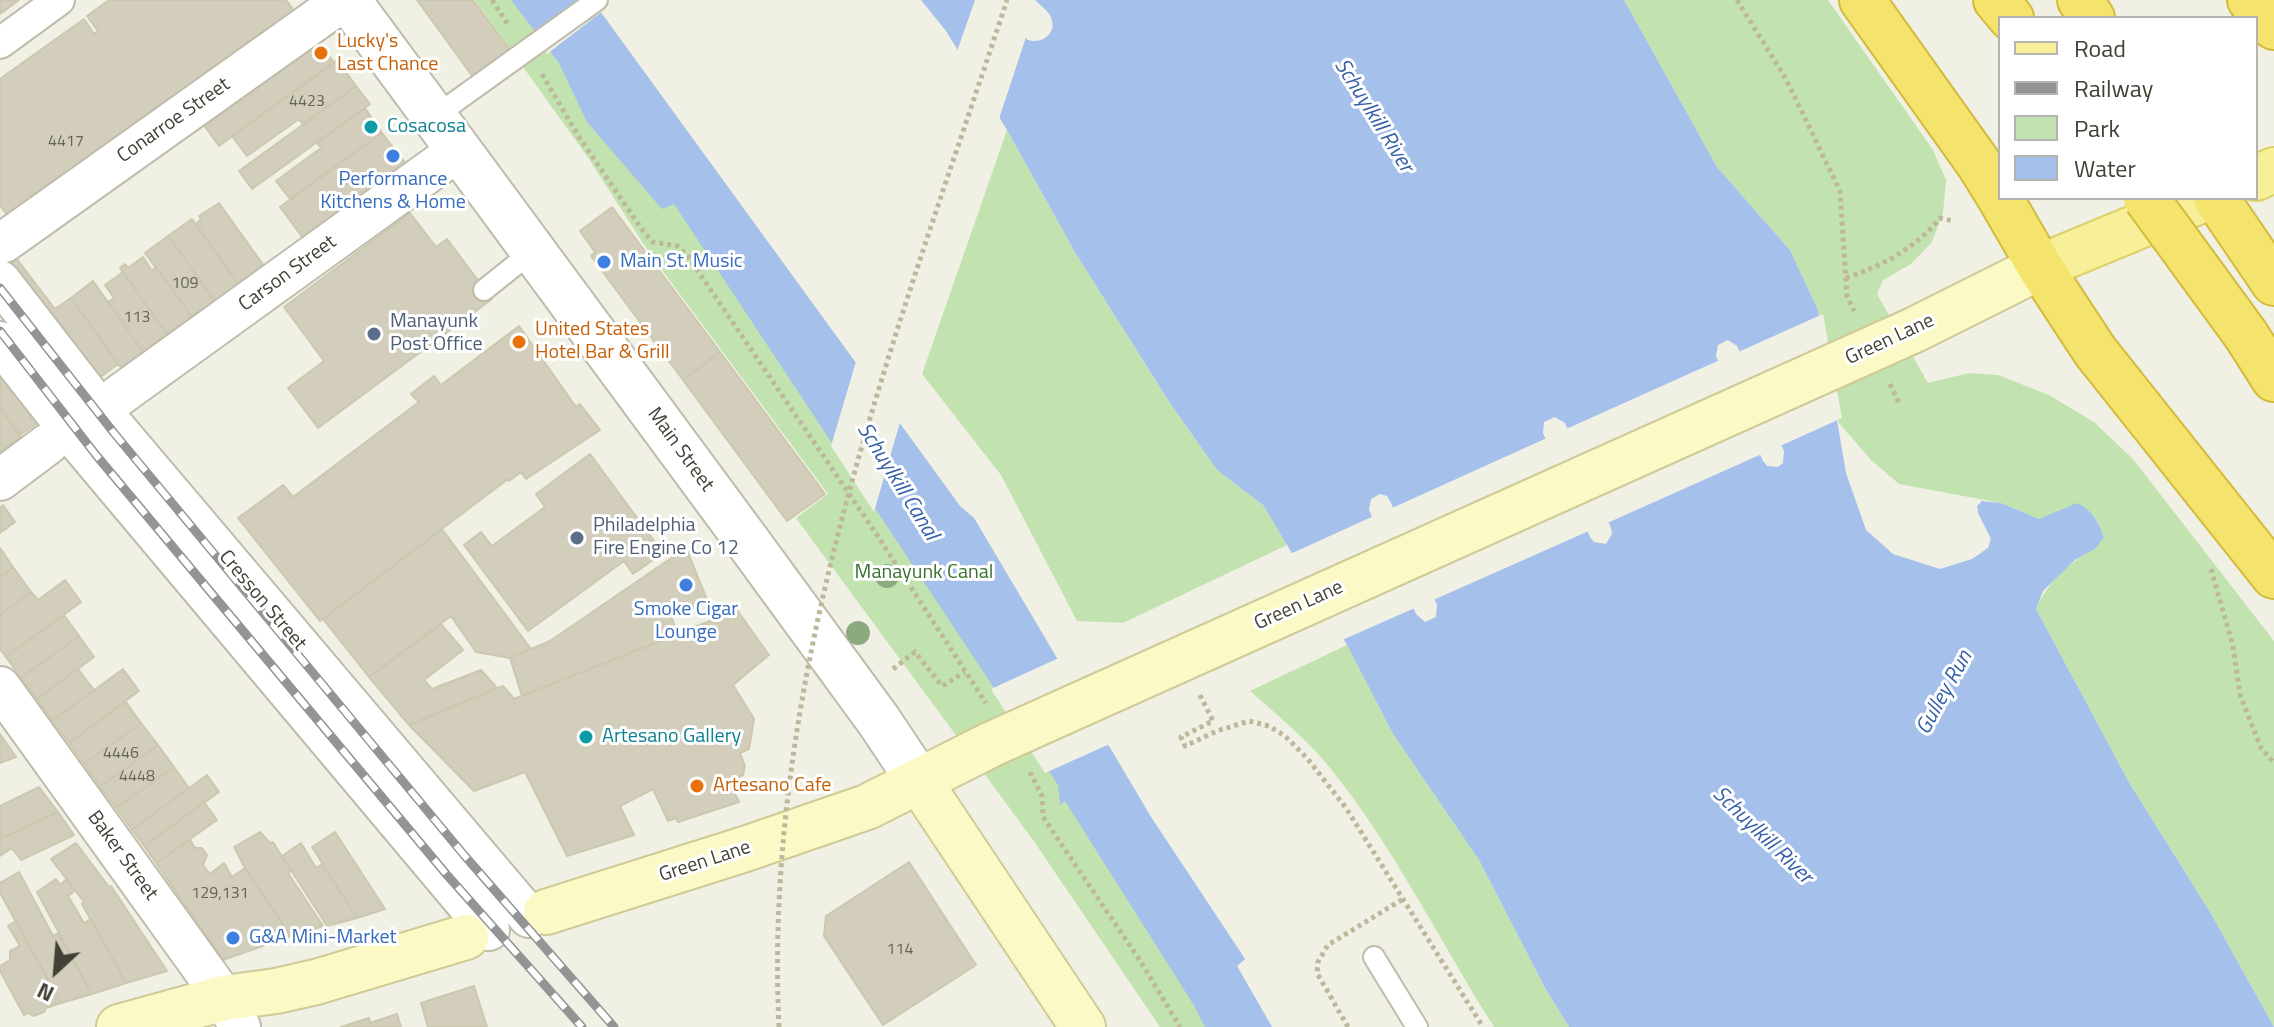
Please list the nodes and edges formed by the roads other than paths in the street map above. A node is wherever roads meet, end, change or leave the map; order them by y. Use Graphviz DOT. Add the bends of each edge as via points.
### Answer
graph roads {
  1 [pos="59,0"];
  2 [pos="346,0"];
  3 [pos="597,0"];
  4 [pos="1862,0"];
  5 [pos="1996,0"];
  6 [pos="2250,0"];
  7 [pos="2009,16"];
  8 [pos="2274,27"];
  9 [pos="0,43"];
  10 [pos="447,134"];
  11 [pos="1998,195"];
  12 [pos="2001,200"];
  13 [pos="2147,200"];
  14 [pos="2202,200"];
  15 [pos="2217,200"];
  16 [pos="533,251"];
  17 [pos="2,262"];
  18 [pos="2040,267"];
  19 [pos="2274,283"];
  20 [pos="484,290"];
  21 [pos="0,342"];
  22 [pos="2274,379"];
  23 [pos="117,397"];
  24 [pos="48,444"];
  25 [pos="0,480"];
  26 [pos="2274,576"];
  27 [pos="0,687"];
  28 [pos="919,781"];
  29 [pos="538,915"];
  30 [pos="478,934"];
  31 [pos="1374,957"];
  32 [pos="232,1012"];
  33 [pos="119,1027"];
  34 [pos="1083,1027"];
  35 [pos="1417,1027"];
  1 -- 9 [label="street"];
  2 -- 10 [label="street, Main Street"];
  2 -- 17 [label="street, Conarroe Street"];
  3 -- 10 [label="lane" via="530,50"];
  4 -- 11 [label="highway"];
  5 -- 7 [label="highway"];
  6 -- 8 [label="highway"];
  10 -- 16 [label="street, Main Street"];
  10 -- 23 [label="street, Carson Street" via="342,247"];
  12 -- 18 [label="highway"];
  13 -- 22 [label="highway, bridge"];
  14 -- 18 [label="main road"];
  15 -- 19 [label="highway"];
  16 -- 20 [label="lane"];
  16 -- 28 [label="street, Main Street"];
  17 -- 29 [label="street, Cresson Street" via="99,409"];
  18 -- 26 [label="highway" via="2095,351"];
  18 -- 28 [label="main road, Green Lane, bridge" via="1914,330 991,726"];
  21 -- 30 [label="street, Cresson Street"];
  24 -- 25 [label="street"];
  27 -- 32 [label="street, Baker Street"];
  28 -- 29 [label="main road, Green Lane" via="827,823"];
  28 -- 34 [label="main road, Main Street"];
  30 -- 32 [label="main road" via="276,991"];
  31 -- 35 [label="lane"];
  32 -- 33 [label="main road"];
}
